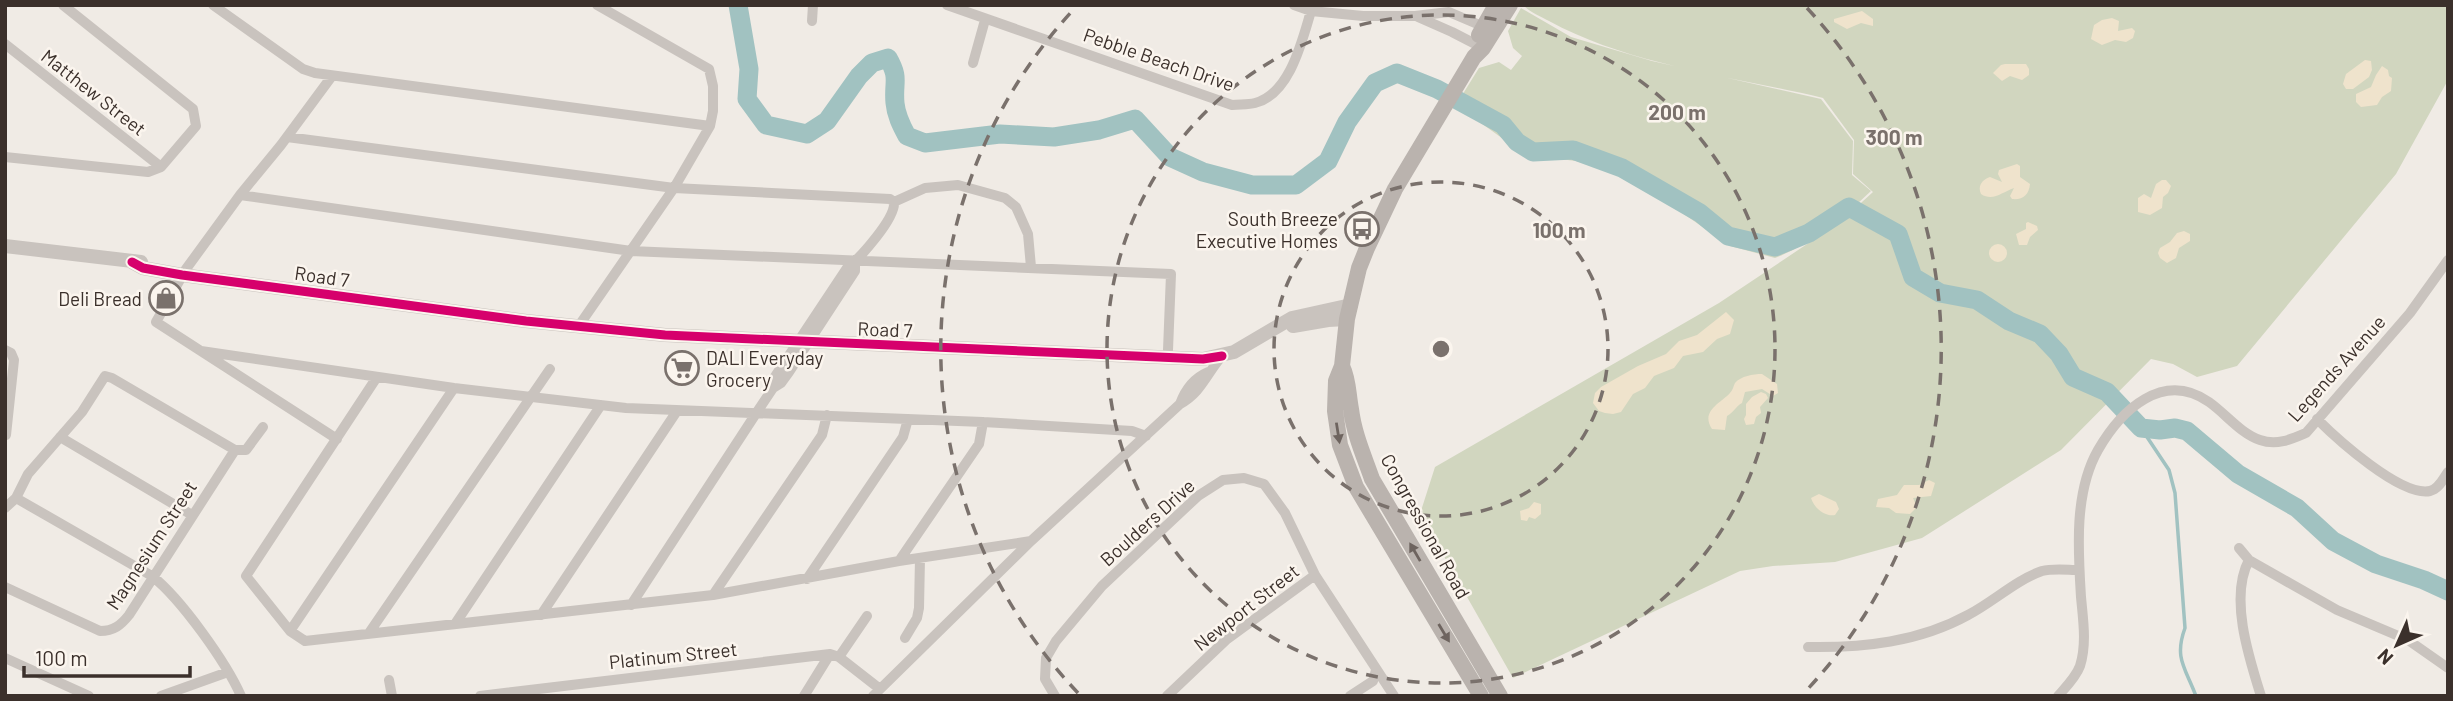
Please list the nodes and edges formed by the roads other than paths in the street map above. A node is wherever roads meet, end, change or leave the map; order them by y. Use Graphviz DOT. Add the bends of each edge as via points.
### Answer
graph roads {
  1 [pos="63,5"];
  2 [pos="213,5"];
  3 [pos="597,5"];
  4 [pos="813,5"];
  5 [pos="948,5"];
  6 [pos="1294,5"];
  7 [pos="1496,5"];
  8 [pos="1510,5"];
  9 [pos="1311,11"];
  10 [pos="1415,16"];
  11 [pos="985,20"];
  12 [pos="812,21"];
  13 [pos="1489,29"];
  14 [pos="5,44"];
  15 [pos="1477,49"];
  16 [pos="973,62"];
  17 [pos="332,76"];
  18 [pos="1256,103"];
  19 [pos="1257,116"];
  20 [pos="710,126"];
  21 [pos="286,137"];
  22 [pos="5,157"];
  23 [pos="161,167"];
  24 [pos="674,188"];
  25 [pos="240,195"];
  26 [pos="894,202"];
  27 [pos="5,246"];
  28 [pos="631,251"];
  29 [pos="2448,260"];
  30 [pos="855,261"];
  31 [pos="1031,267"];
  32 [pos="184,272"];
  33 [pos="1349,312"];
  34 [pos="581,323"];
  35 [pos="806,339"];
  36 [pos="5,350"];
  37 [pos="1168,350"];
  38 [pos="201,351"];
  39 [pos="1222,356"];
  40 [pos="1342,366"];
  41 [pos="550,369"];
  42 [pos="377,377"];
  43 [pos="454,388"];
  44 [pos="532,396"];
  45 [pos="601,405"];
  46 [pos="677,411"];
  47 [pos="757,412"];
  48 [pos="827,415"];
  49 [pos="908,419"];
  50 [pos="2317,419"];
  51 [pos="983,422"];
  52 [pos="263,427"];
  53 [pos="6,435"];
  54 [pos="1146,436"];
  55 [pos="60,437"];
  56 [pos="337,439"];
  57 [pos="235,450"];
  58 [pos="1364,459"];
  59 [pos="1347,464"];
  60 [pos="2448,472"];
  61 [pos="16,498"];
  62 [pos="5,508"];
  63 [pos="192,515"];
  64 [pos="1031,541"];
  65 [pos="2239,548"];
  66 [pos="920,558"];
  67 [pos="2249,560"];
  68 [pos="899,561"];
  69 [pos="2079,570"];
  70 [pos="1315,575"];
  71 [pos="152,576"];
  72 [pos="807,579"];
  73 [pos="5,587"];
  74 [pos="713,595"];
  75 [pos="631,605"];
  76 [pos="541,615"];
  77 [pos="867,616"];
  78 [pos="455,624"];
  79 [pos="290,631"];
  80 [pos="369,633"];
  81 [pos="905,638"];
  82 [pos="1808,646"];
  83 [pos="835,655"];
  84 [pos="5,658"];
  85 [pos="2448,667"];
  86 [pos="1376,670"];
  87 [pos="228,672"];
  88 [pos="389,680"];
  89 [pos="876,692"];
  90 [pos="525,693"];
  91 [pos="89,696"];
  92 [pos="161,696"];
  93 [pos="241,696"];
  94 [pos="392,696"];
  95 [pos="480,696"];
  96 [pos="804,696"];
  97 [pos="1055,696"];
  98 [pos="1167,696"];
  99 [pos="1350,696"];
  100 [pos="1394,696"];
  101 [pos="1481,696"];
  102 [pos="1500,696"];
  103 [pos="2058,696"];
  104 [pos="2262,696"];
  1 -- 23 [label="street" via="193,109 196,126"];
  2 -- 17 [label="street" via="303,69"];
  3 -- 20 [label="street" via="709,69 713,86"];
  4 -- 12 [label="street"];
  5 -- 11 [label="street, Pebble Beach Drive"];
  6 -- 9 [label="street"];
  7 -- 13 [label="main road, Congressional Road"];
  8 -- 13 [label="main road, Congressional Road"];
  9 -- 10 [label="street"];
  9 -- 18 [label="street, Pebble Beach Drive" via="1283,82"];
  10 -- 13 [label="street" via="1449,12"];
  10 -- 15 [label="street"];
  11 -- 16 [label="street"];
  11 -- 18 [label="street, Pebble Beach Drive" via="1232,105"];
  13 -- 15 [label="main road, Congressional Road"];
  14 -- 23 [label="street, Matthew Street"];
  15 -- 33 [label="main road, Congressional Road" via="1375,227"];
  17 -- 20 [label="street"];
  17 -- 21 [label="street"];
  18 -- 19 [label="street"];
  20 -- 24 [label="street"];
  21 -- 24 [label="street"];
  21 -- 25 [label="street"];
  22 -- 23 [label="street" via="148,172"];
  24 -- 26 [label="street" via="883,197"];
  24 -- 28 [label="street"];
  25 -- 28 [label="street"];
  25 -- 32 [label="street"];
  26 -- 30 [label="street" via="892,215"];
  26 -- 31 [label="street" via="925,188 958,185 1005,198 1016,206 1028,234"];
  27 -- 32 [label="street, Road 7" via="146,261"];
  28 -- 30 [label="street"];
  28 -- 34 [label="street"];
  29 -- 50 [label="street, Legends Avenue"];
  30 -- 31 [label="street"];
  30 -- 35 [label="street"];
  31 -- 37 [label="street" via="1171,274"];
  32 -- 34 [label="street, Road 7"];
  32 -- 38 [label="street" via="156,322"];
  33 -- 39 [label="street, Road 7" via="1292,318"];
  33 -- 40 [label="main road, Congressional Road"];
  34 -- 35 [label="street, Road 7"];
  35 -- 37 [label="street, Road 7"];
  35 -- 39 [label="street, Road 7" via="1203,359"];
  35 -- 47 [label="street" via="774,378 773,388"];
  36 -- 53 [label="street" via="14,360"];
  37 -- 39 [label="street, Road 7"];
  38 -- 42 [label="street"];
  38 -- 56 [label="street"];
  39 -- 54 [label="street" via="1193,397"];
  40 -- 58 [label="main road, Congressional Road"];
  40 -- 59 [label="main road, Congressional Road, one-way" via="1336,381 1335,411"];
  41 -- 44 [label="street"];
  42 -- 43 [label="street"];
  42 -- 56 [label="street"];
  43 -- 44 [label="street"];
  43 -- 79 [label="street"];
  44 -- 45 [label="street"];
  44 -- 80 [label="street"];
  45 -- 46 [label="street"];
  45 -- 78 [label="street"];
  46 -- 47 [label="street"];
  46 -- 76 [label="street"];
  47 -- 48 [label="street"];
  47 -- 75 [label="street"];
  48 -- 49 [label="street"];
  48 -- 74 [label="street" via="822,435"];
  49 -- 51 [label="street"];
  49 -- 72 [label="street" via="903,437"];
  50 -- 60 [label="street" via="2371,466 2416,490 2433,491"];
  50 -- 69 [label="street, Legends Avenue" via="2306,433 2276,443 2248,433 2209,402 2178,388 2137,403 2099,449 2089,469 2080,521"];
  51 -- 54 [label="street" via="1132,431"];
  51 -- 68 [label="street" via="979,444"];
  52 -- 57 [label="street, Magnesium Street" via="246,450"];
  54 -- 64 [label="street"];
  55 -- 57 [label="street" via="104,376"];
  55 -- 61 [label="street" via="28,474"];
  55 -- 63 [label="street"];
  56 -- 79 [label="street" via="246,576"];
  57 -- 63 [label="street, Magnesium Street"];
  58 -- 59 [label="main road"];
  102 -- 58 [label="main road, Congressional Road, one-way"];
  59 -- 101 [label="main road, Congressional Road, one-way" via="1356,487"];
  61 -- 62 [label="street"];
  61 -- 71 [label="street"];
  63 -- 71 [label="street, Magnesium Street"];
  64 -- 66 [label="street"];
  64 -- 89 [label="street"];
  65 -- 67 [label="street"];
  66 -- 68 [label="street"];
  66 -- 81 [label="street" via="917,618"];
  67 -- 85 [label="street" via="2337,610 2407,640"];
  67 -- 104 [label="street" via="2243,570 2242,618"];
  68 -- 72 [label="street"];
  69 -- 82 [label="street" via="2045,570 1968,615 1907,638 1874,645"];
  69 -- 103 [label="street, Legends Avenue" via="2084,631 2080,666"];
  70 -- 86 [label="street, Boulders Drive"];
  70 -- 97 [label="street, Boulders Drive" via="1285,513 1264,484 1244,478 1223,480 1198,496 1102,586 1056,640 1046,658 1045,679"];
  70 -- 98 [label="street, Newport Street" via="1226,640"];
  71 -- 73 [label="street, Magnesium Street" via="129,615 108,631"];
  71 -- 87 [label="street" via="180,603"];
  72 -- 74 [label="street"];
  74 -- 75 [label="street"];
  75 -- 76 [label="street"];
  76 -- 78 [label="street"];
  77 -- 83 [label="street"];
  78 -- 80 [label="street"];
  79 -- 80 [label="street" via="305,641"];
  83 -- 89 [label="street" via="864,674"];
  83 -- 90 [label="street, Platinum Street"];
  83 -- 96 [label="street"];
  84 -- 91 [label="street"];
  86 -- 99 [label="street" via="1373,681"];
  86 -- 100 [label="street, Boulders Drive"];
  87 -- 92 [label="street"];
  87 -- 93 [label="street"];
  88 -- 94 [label="street"];
  90 -- 95 [label="street, Platinum Street"];
}
